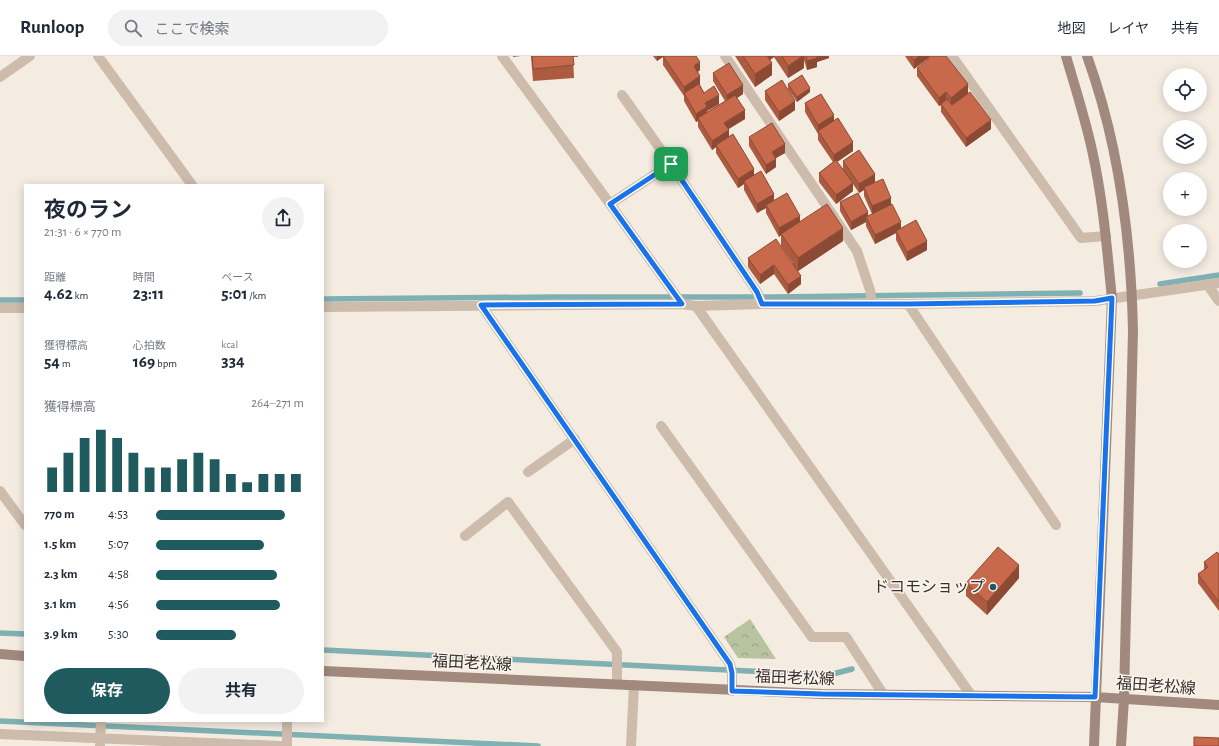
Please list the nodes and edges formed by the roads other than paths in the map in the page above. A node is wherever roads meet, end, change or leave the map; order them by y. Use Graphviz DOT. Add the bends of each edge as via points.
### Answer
graph roads {
  1 [pos="30,56"];
  2 [pos="98,56"];
  3 [pos="502,56"];
  4 [pos="725,56"];
  5 [pos="952,56"];
  6 [pos="1066,56"];
  7 [pos="1088,56"];
  8 [pos="0,77"];
  9 [pos="622,95"];
  10 [pos="671,164"];
  11 [pos="191,184"];
  12 [pos="610,204"];
  13 [pos="1106,236"];
  14 [pos="1219,283"];
  15 [pos="1207,284"];
  16 [pos="1132,295"];
  17 [pos="871,297"];
  18 [pos="678,298"];
  19 [pos="1112,298"];
  20 [pos="760,299"];
  21 [pos="1219,301"];
  22 [pos="908,304"];
  23 [pos="481,305"];
  24 [pos="696,306"];
  25 [pos="324,307"];
  26 [pos="0,308"];
  27 [pos="24,308"];
  28 [pos="661,426"];
  29 [pos="575,439"];
  30 [pos="528,472"];
  31 [pos="0,491"];
  32 [pos="24,524"];
  33 [pos="1056,525"];
  34 [pos="465,536"];
  35 [pos="0,654"];
  36 [pos="24,656"];
  37 [pos="324,671"];
  38 [pos="617,684"];
  39 [pos="634,685"];
  40 [pos="732,691"];
  41 [pos="883,694"];
  42 [pos="971,695"];
  43 [pos="1095,697"];
  44 [pos="1124,698"];
  45 [pos="1219,705"];
  46 [pos="287,724"];
  47 [pos="0,734"];
  48 [pos="101,734"];
  49 [pos="285,745"];
  50 [pos="631,746"];
  51 [pos="1094,746"];
  52 [pos="1121,746"];
  1 -- 8 [label="street"];
  2 -- 11 [label="street"];
  3 -- 12 [label="street"];
  4 -- 17 [label="street" via="857,251"];
  5 -- 13 [label="street" via="1082,238"];
  6 -- 13 [label="street" via="1092,151"];
  7 -- 16 [label="street" via="1118,171"];
  9 -- 10 [label="street"];
  10 -- 12 [label="street"];
  10 -- 20 [label="street"];
  12 -- 18 [label="street"];
  13 -- 19 [label="street"];
  14 -- 15 [label="street"];
  15 -- 16 [label="street"];
  15 -- 21 [label="street"];
  16 -- 19 [label="street"];
  16 -- 44 [label="street"];
  17 -- 20 [label="street"];
  17 -- 22 [label="street"];
  18 -- 23 [label="street"];
  18 -- 24 [label="street"];
  19 -- 22 [label="street" via="1095,301"];
  19 -- 43 [label="street"];
  20 -- 24 [label="street"];
  22 -- 33 [label="street"];
  23 -- 25 [label="street"];
  23 -- 29 [label="street"];
  24 -- 42 [label="street"];
  26 -- 27 [label="street"];
  28 -- 41 [label="street" via="812,637 846,637"];
  29 -- 30 [label="street"];
  29 -- 40 [label="street" via="731,668"];
  31 -- 32 [label="street"];
  34 -- 38 [label="street" via="508,502 617,652"];
  35 -- 36 [label="street"];
  37 -- 38 [label="street, 福田老松線"];
  38 -- 39 [label="street, 福田老松線"];
  39 -- 40 [label="street, 福田老松線"];
  39 -- 50 [label="street"];
  40 -- 41 [label="street, 福田老松線"];
  41 -- 42 [label="street, 福田老松線"];
  42 -- 43 [label="street, 福田老松線"];
  43 -- 44 [label="street, 福田老松線"];
  43 -- 51 [label="street"];
  44 -- 45 [label="street, 福田老松線"];
  44 -- 52 [label="street"];
  46 -- 49 [label="street"];
  47 -- 48 [label="street"];
  48 -- 49 [label="street"];
}
